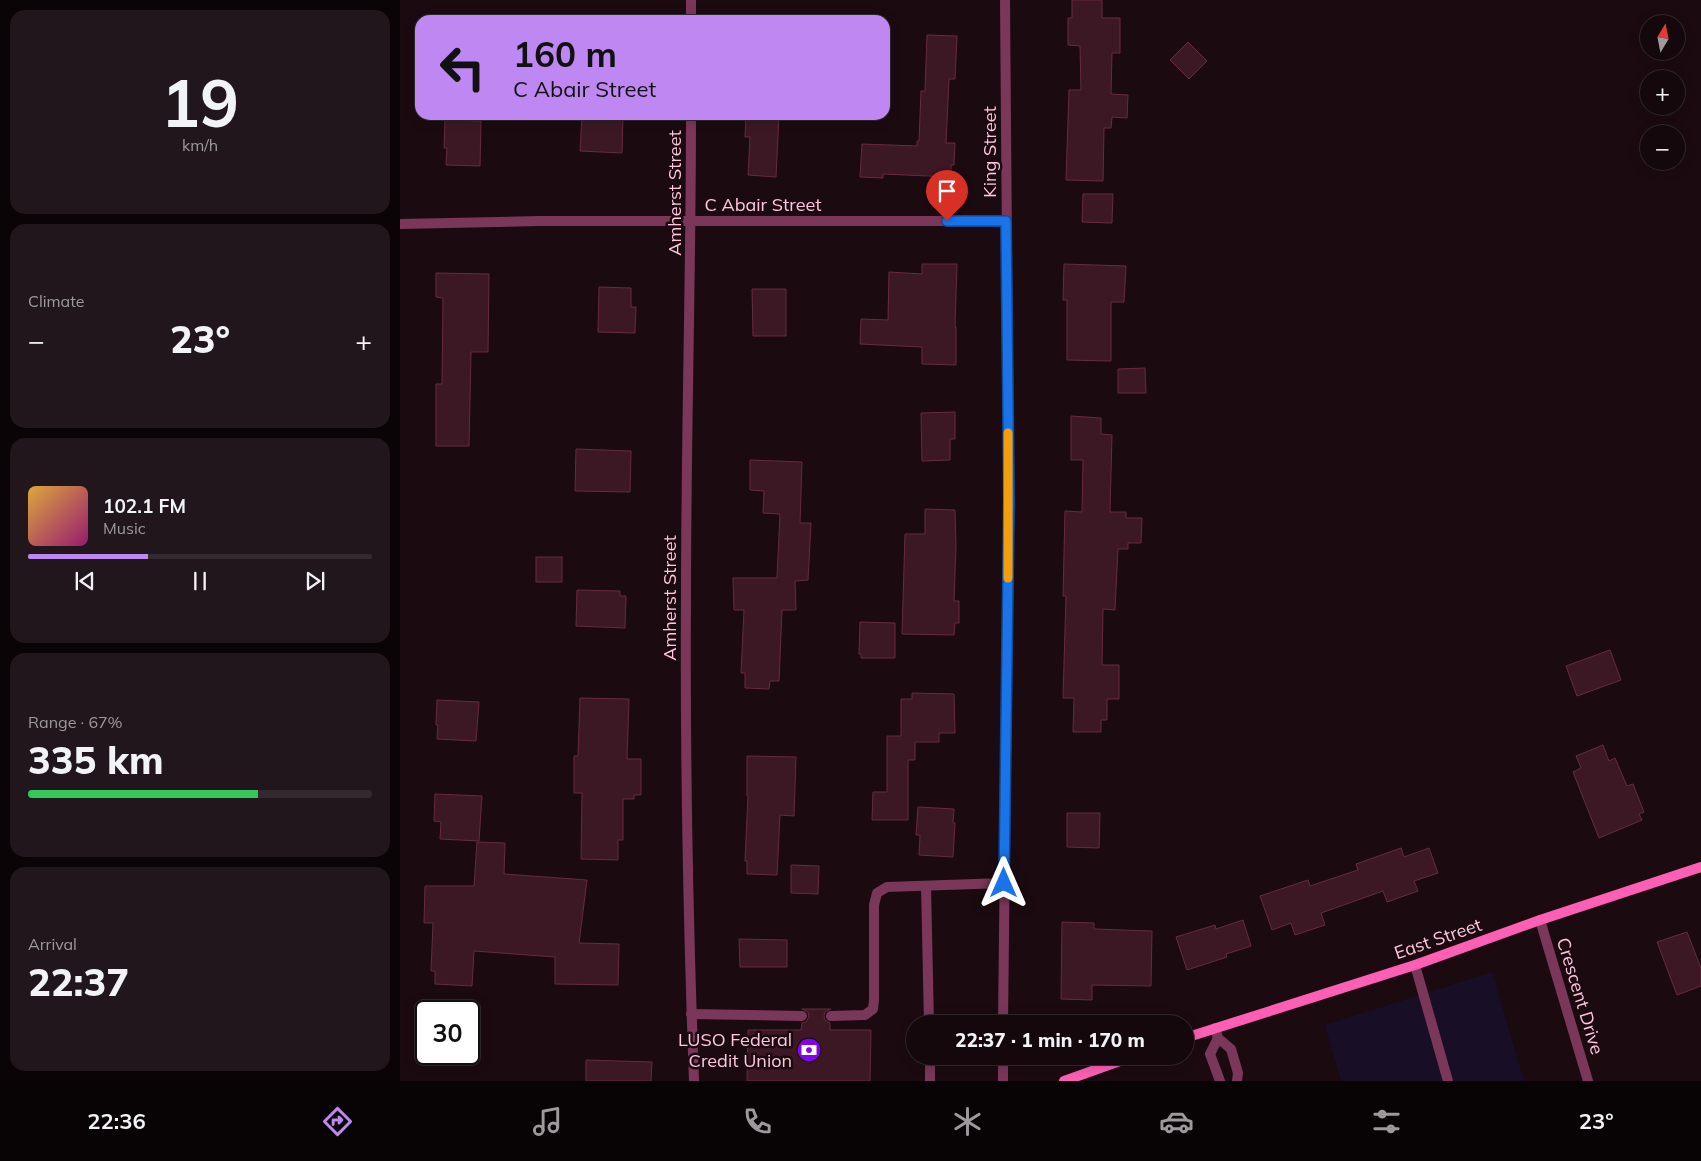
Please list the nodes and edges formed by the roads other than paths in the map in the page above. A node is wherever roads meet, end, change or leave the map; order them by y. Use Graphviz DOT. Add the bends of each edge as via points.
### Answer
graph roads {
  1 [pos="691,0"];
  2 [pos="1005,0"];
  3 [pos="691,15"];
  4 [pos="691,120"];
  5 [pos="1006,221"];
  6 [pos="691,222"];
  7 [pos="400,224"];
  8 [pos="1701,867"];
  9 [pos="1004,883"];
  10 [pos="926,886"];
  11 [pos="1540,920"];
  12 [pos="1415,965"];
  13 [pos="691,1014"];
  14 [pos="929,1015"];
  15 [pos="1003,1015"];
  16 [pos="802,1016"];
  17 [pos="830,1016"];
  18 [pos="1214,1028"];
  19 [pos="1194,1035"];
  20 [pos="1218,1038"];
  21 [pos="930,1065"];
  22 [pos="1003,1065"];
  23 [pos="1109,1065"];
  24 [pos="694,1081"];
  25 [pos="930,1081"];
  26 [pos="1003,1081"];
  27 [pos="1064,1081"];
  28 [pos="1220,1081"];
  29 [pos="1238,1081"];
  30 [pos="1448,1081"];
  31 [pos="1588,1081"];
  1 -- 3 [label="street"];
  2 -- 5 [label="street, King Street"];
  4 -- 6 [label="street, Amherst Street"];
  5 -- 6 [label="street, C Abair Street"];
  5 -- 9 [label="street, King Street" via="1009,499"];
  6 -- 7 [label="street, C Abair Street"];
  6 -- 13 [label="street, Amherst Street" via="686,595"];
  8 -- 11 [label="main road, East Street"];
  9 -- 10 [label="street"];
  9 -- 15 [label="street, King Street"];
  10 -- 14 [label="street"];
  10 -- 17 [label="street" via="887,887 877,893 874,905 873,1009 865,1015"];
  11 -- 12 [label="main road, East Street"];
  11 -- 31 [label="street, Crescent Drive"];
  12 -- 18 [label="main road, East Street"];
  12 -- 30 [label="street"];
  13 -- 16 [label="street"];
  13 -- 24 [label="street, Amherst Street"];
  18 -- 19 [label="main road, East Street"];
  18 -- 20 [label="street"];
  20 -- 28 [label="street" via="1210,1054"];
  20 -- 29 [label="street" via="1231,1049"];
  21 -- 25 [label="street"];
  22 -- 26 [label="street"];
  23 -- 27 [label="main road"];
}
